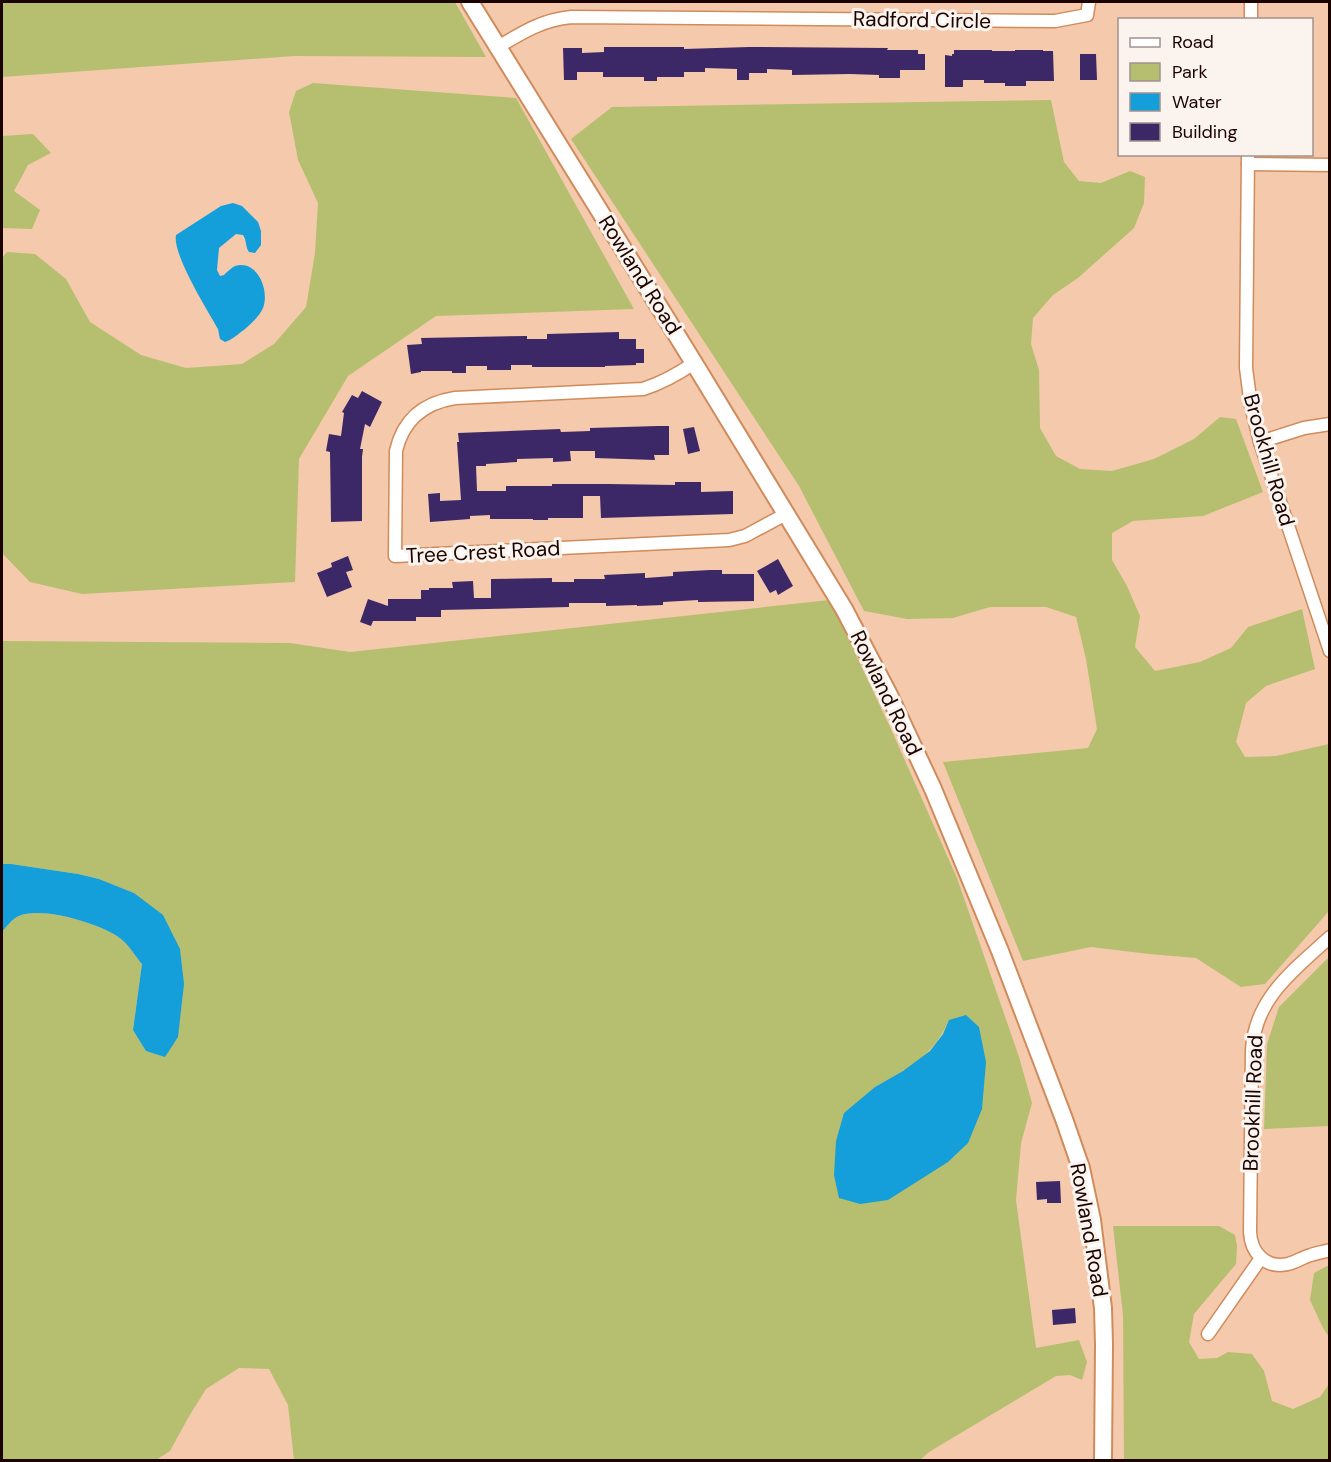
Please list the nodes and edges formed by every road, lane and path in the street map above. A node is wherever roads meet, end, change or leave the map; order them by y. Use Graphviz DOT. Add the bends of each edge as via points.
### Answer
graph roads {
  1 [pos="470,2"];
  2 [pos="1089,2"];
  3 [pos="1251,2"];
  4 [pos="1251,18"];
  5 [pos="498,47"];
  6 [pos="1248,159"];
  7 [pos="1329,165"];
  8 [pos="694,363"];
  9 [pos="1329,424"];
  10 [pos="1260,442"];
  11 [pos="786,514"];
  12 [pos="1329,651"];
  13 [pos="1329,937"];
  14 [pos="1329,1250"];
  15 [pos="1261,1258"];
  16 [pos="1208,1334"];
  17 [pos="1103,1461"];
  1 -- 5 [label="street, Rowland Road"];
  2 -- 5 [label="street, Radford Circle" via="1087,15 1055,21 571,16 541,23"];
  3 -- 4 [label="street"];
  5 -- 8 [label="street, Rowland Road"];
  6 -- 7 [label="street"];
  6 -- 10 [label="street, Brookhill Road" via="1246,368"];
  8 -- 11 [label="street, Rowland Road"];
  8 -- 11 [label="street, Tree Crest Road" via="643,389 455,398 428,406 407,425 396,451 395,556 729,540 745,536"];
  9 -- 10 [label="street"];
  10 -- 12 [label="street, Brookhill Road"];
  11 -- 17 [label="street, Rowland Road" via="844,609 933,789 1000,951 1078,1158 1092,1220 1103,1308"];
  13 -- 15 [label="street, Brookhill Road" via="1272,994 1252,1036 1250,1241"];
  14 -- 15 [label="street" via="1286,1265"];
  15 -- 16 [label="street"];
}
